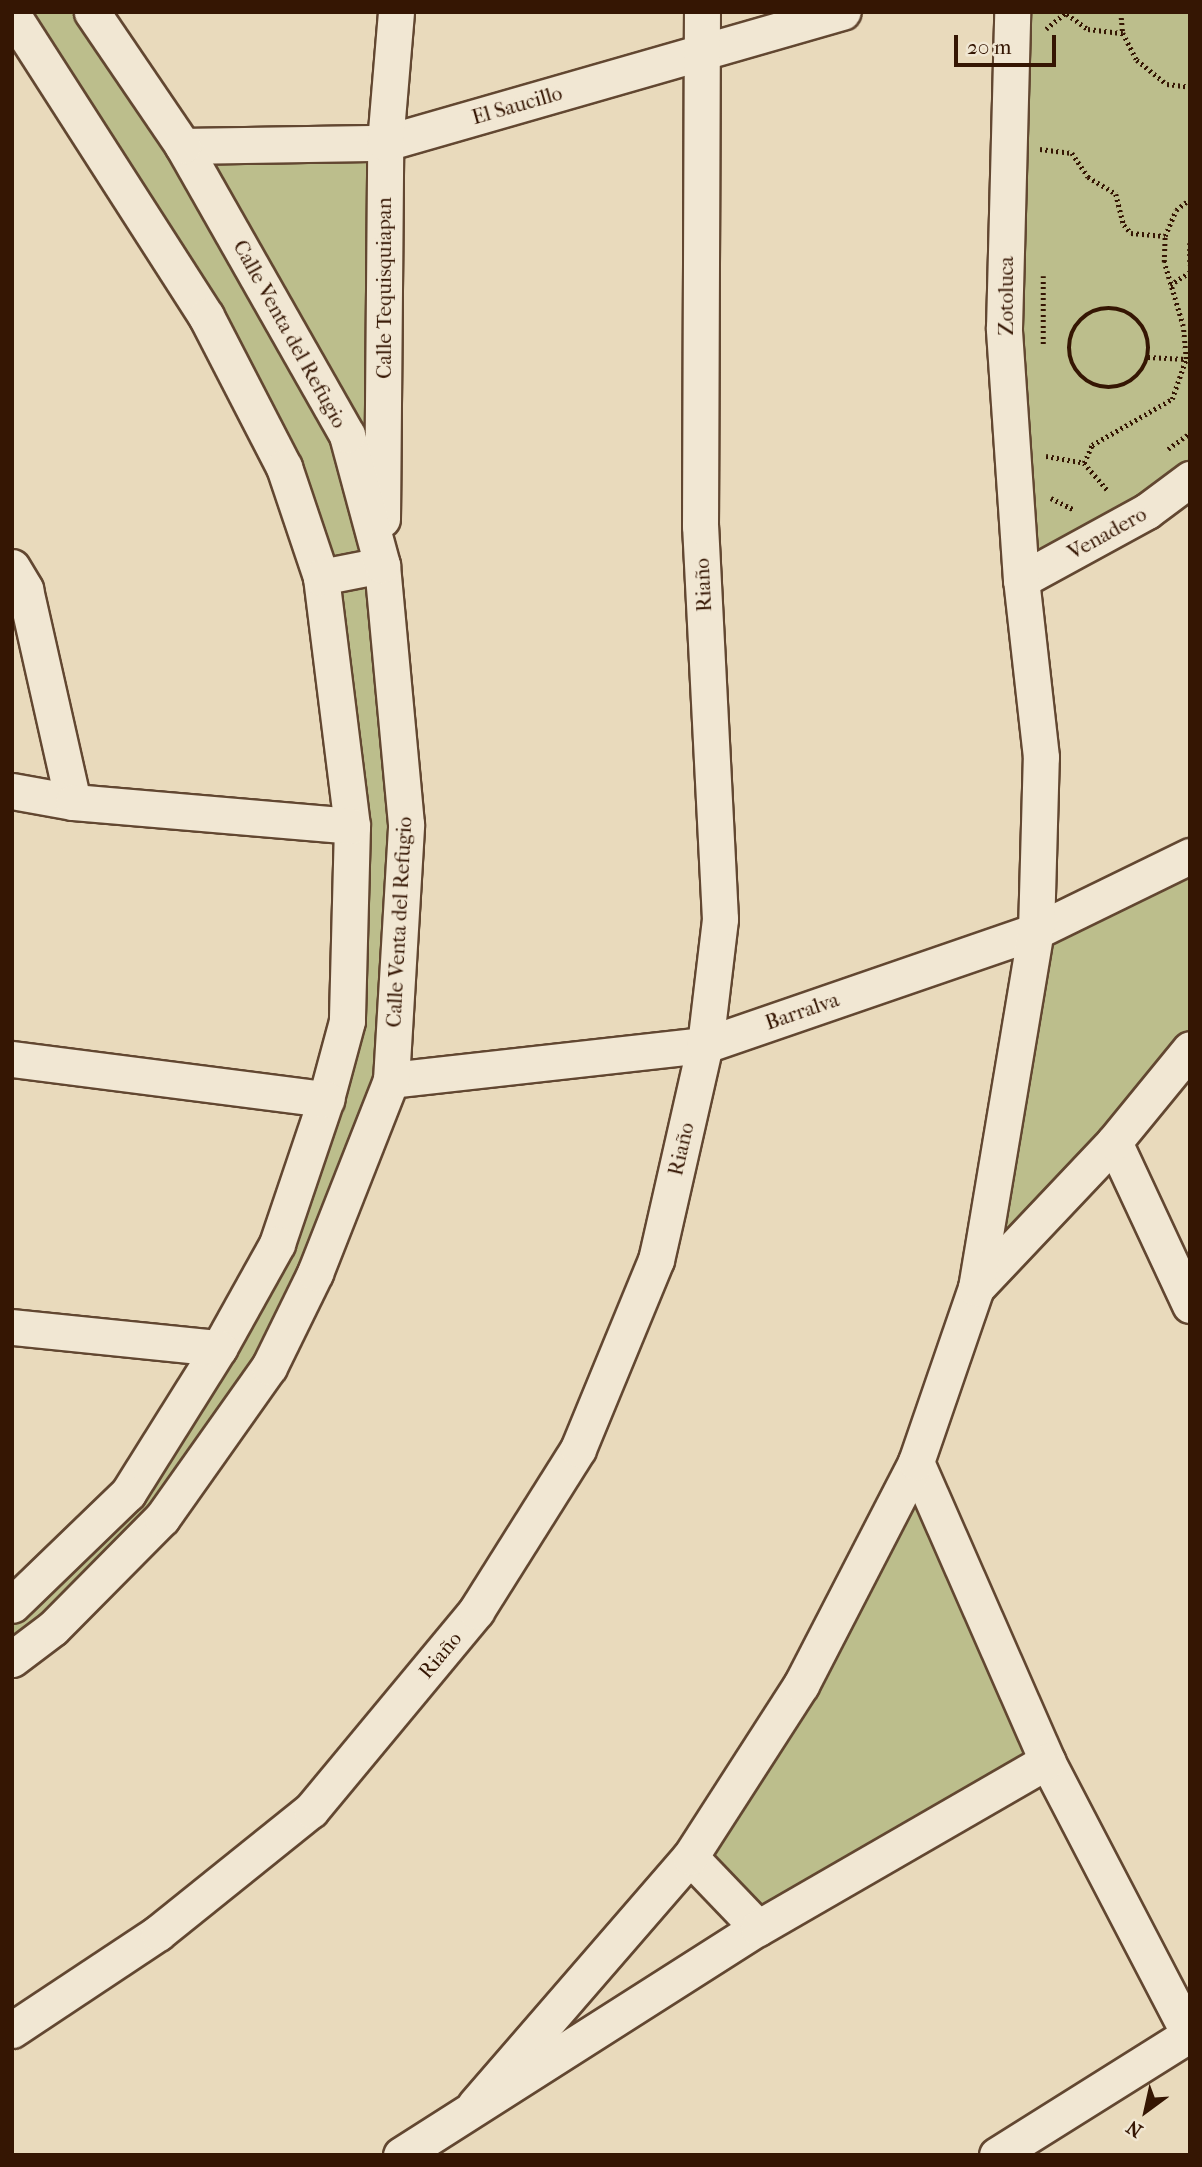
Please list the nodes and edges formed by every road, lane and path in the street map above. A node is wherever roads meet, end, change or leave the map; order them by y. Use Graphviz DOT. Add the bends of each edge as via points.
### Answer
graph roads {
  1 [pos="92,12"];
  2 [pos="396,12"];
  3 [pos="702,12"];
  4 [pos="843,12"];
  5 [pos="1012,12"];
  6 [pos="1121,12"];
  7 [pos="12,14"];
  8 [pos="1067,14"];
  9 [pos="1049,29"];
  10 [pos="1122,33"];
  11 [pos="1048,42"];
  12 [pos="699,52"];
  13 [pos="1190,87"];
  14 [pos="1040,136"];
  15 [pos="385,143"];
  16 [pos="183,146"];
  17 [pos="1039,149"];
  18 [pos="1040,162"];
  19 [pos="1190,199"];
  20 [pos="1165,236"];
  21 [pos="1190,243"];
  22 [pos="1190,265"];
  23 [pos="1043,267"];
  24 [pos="1190,272"];
  25 [pos="1170,285"];
  26 [pos="1147,357"];
  27 [pos="1042,358"];
  28 [pos="1186,359"];
  29 [pos="1190,433"];
  30 [pos="1043,443"];
  31 [pos="1160,455"];
  32 [pos="1044,456"];
  33 [pos="1084,463"];
  34 [pos="1046,470"];
  35 [pos="1190,479"];
  36 [pos="1047,483"];
  37 [pos="1120,486"];
  38 [pos="1110,493"];
  39 [pos="1100,498"];
  40 [pos="1079,507"];
  41 [pos="382,565"];
  42 [pos="321,577"];
  43 [pos="1021,580"];
  44 [pos="16,587"];
  45 [pos="12,791"];
  46 [pos="73,802"];
  47 [pos="352,827"];
  48 [pos="1190,856"];
  49 [pos="1036,931"];
  50 [pos="705,1045"];
  51 [pos="1190,1049"];
  52 [pos="12,1059"];
  53 [pos="391,1080"];
  54 [pos="326,1099"];
  55 [pos="1114,1142"];
  56 [pos="976,1288"];
  57 [pos="1190,1305"];
  58 [pos="12,1327"];
  59 [pos="219,1348"];
  60 [pos="916,1462"];
  61 [pos="12,1605"];
  62 [pos="12,1659"];
  63 [pos="1047,1761"];
  64 [pos="690,1857"];
  65 [pos="758,1928"];
  66 [pos="12,2030"];
  67 [pos="1189,2034"];
  68 [pos="475,2105"];
  69 [pos="401,2155"];
  70 [pos="997,2155"];
  1 -- 16 [label="street, Calle Venta del Refugio"];
  2 -- 15 [label="street, Calle Tequisquiapan"];
  3 -- 12 [label="street, Riaño"];
  4 -- 12 [label="street, El Saucillo"];
  5 -- 43 [label="street, Zotoluca" via="1004,328"];
  6 -- 10 [label="path"];
  7 -- 42 [label="street" via="206,316 284,467"];
  8 -- 10 [label="path" via="1088,29"];
  9 -- 11 [label="path"];
  10 -- 13 [label="path" via="1137,60 1167,84"];
  12 -- 15 [label="street, El Saucillo"];
  12 -- 50 [label="street, Riaño" via="700,526 720,919"];
  14 -- 17 [label="path"];
  15 -- 16 [label="street, El Saucillo"];
  15 -- 41 [label="street, Calle Tequisquiapan"];
  16 -- 41 [label="street, Calle Venta del Refugio" via="347,435"];
  17 -- 18 [label="path"];
  17 -- 20 [label="path" via="1072,153 1088,177 1121,202 1124,225 1131,233"];
  19 -- 20 [label="path" via="1176,210"];
  20 -- 25 [label="path" via="1164,262"];
  21 -- 22 [label="path"];
  23 -- 27 [label="path"];
  24 -- 25 [label="path"];
  25 -- 28 [label="path"];
  26 -- 26 [label="path" via="1150,349 1140,322 1121,309 1099,308 1079,320 1068,342 1072,367 1087,383 1104,389 1128,384 1144,369"];
  26 -- 28 [label="path"];
  28 -- 33 [label="path" via="1172,399 1092,446"];
  29 -- 31 [label="path"];
  30 -- 32 [label="path"];
  32 -- 33 [label="path"];
  32 -- 34 [label="path"];
  33 -- 38 [label="path"];
  35 -- 43 [label="street, Venadero" via="1147,511"];
  36 -- 40 [label="path" via="1048,497 1069,511"];
  37 -- 38 [label="path"];
  38 -- 39 [label="path"];
  41 -- 42 [label="street"];
  41 -- 53 [label="street, Calle Venta del Refugio" via="406,824"];
  42 -- 47 [label="street"];
  43 -- 49 [label="street, Zotoluca" via="1041,757"];
  44 -- 46 [label="street"];
  45 -- 46 [label="street"];
  46 -- 47 [label="street"];
  47 -- 54 [label="street" via="347,1021"];
  48 -- 49 [label="street, Barralva"];
  49 -- 50 [label="street, Barralva"];
  49 -- 56 [label="street, Zotoluca"];
  50 -- 53 [label="street, Barralva"];
  50 -- 66 [label="street, Riaño" via="656,1260 578,1449 476,1611 311,1810 158,1933"];
  51 -- 55 [label="street"];
  52 -- 54 [label="street"];
  53 -- 62 [label="street, Calle Venta del Refugio" via="315,1273 268,1367 162,1518 52,1628"];
  54 -- 59 [label="street" via="277,1244"];
  55 -- 56 [label="street"];
  55 -- 57 [label="street"];
  56 -- 60 [label="street"];
  58 -- 59 [label="street"];
  59 -- 61 [label="street" via="128,1493"];
  60 -- 63 [label="street"];
  60 -- 64 [label="street" via="801,1685"];
  63 -- 65 [label="street"];
  63 -- 67 [label="street"];
  64 -- 65 [label="street"];
  64 -- 68 [label="street"];
  65 -- 68 [label="street"];
  67 -- 70 [label="street"];
  68 -- 69 [label="street"];
}
